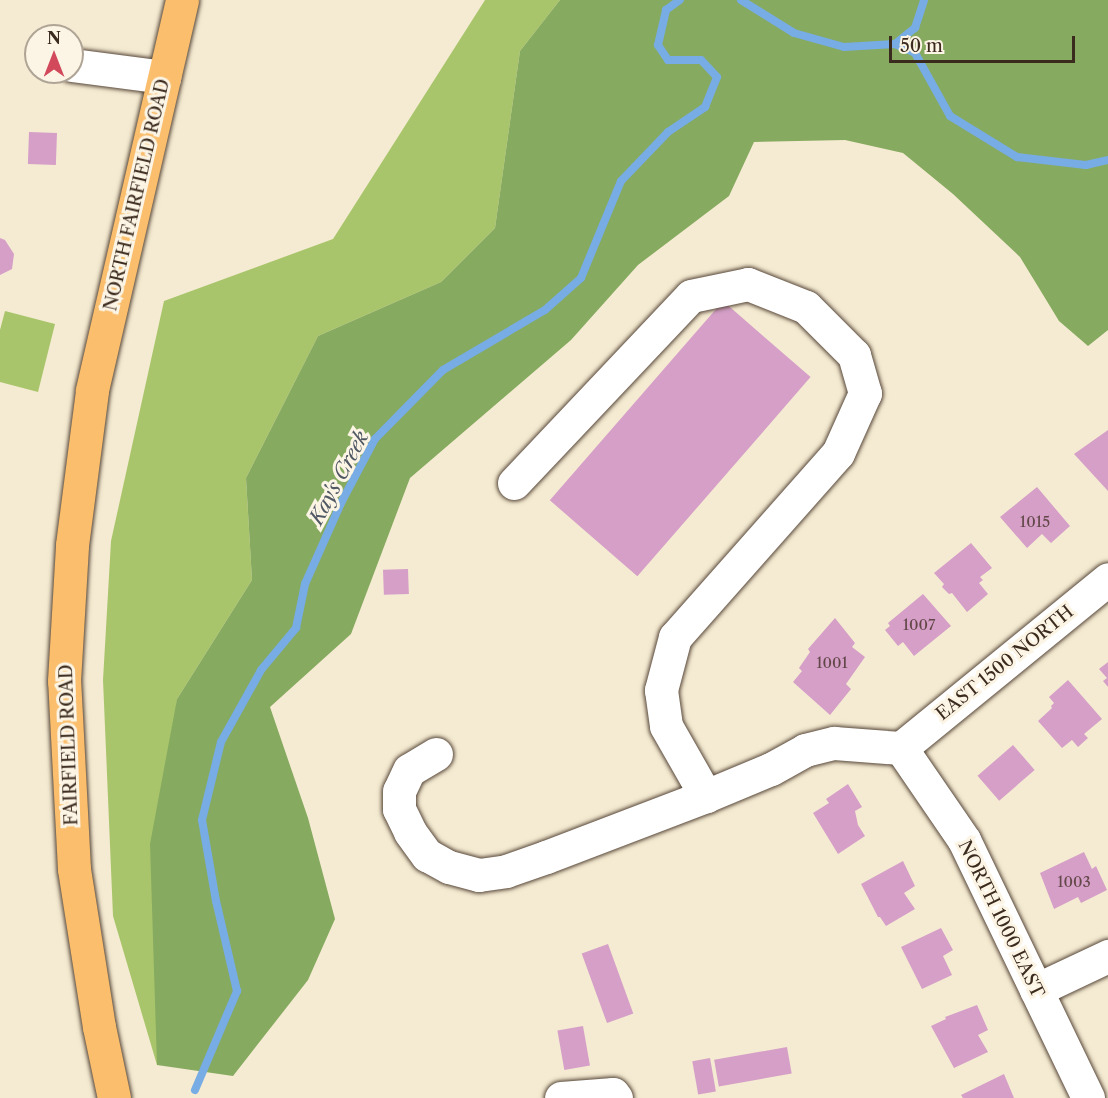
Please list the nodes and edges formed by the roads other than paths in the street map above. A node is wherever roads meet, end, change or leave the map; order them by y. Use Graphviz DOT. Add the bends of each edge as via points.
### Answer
graph roads {
  1 [pos="182,0"];
  2 [pos="84,67"];
  3 [pos="164,77"];
  4 [pos="92,390"];
  5 [pos="514,483"];
  6 [pos="1108,579"];
  7 [pos="901,748"];
  8 [pos="436,754"];
  9 [pos="706,796"];
  10 [pos="1108,956"];
  11 [pos="1036,990"];
  12 [pos="114,1098"];
  13 [pos="561,1098"];
  14 [pos="616,1098"];
  15 [pos="1088,1098"];
  1 -- 3 [label="main road, NORTH FAIRFIELD ROAD"];
  2 -- 3 [label="street"];
  3 -- 4 [label="main road, NORTH FAIRFIELD ROAD"];
  4 -- 12 [label="main road, FAIRFIELD ROAD" via="72,545 64,681 74,869"];
  5 -- 9 [label="street" via="691,296 748,284 806,307 854,355 865,393 838,453 675,637 661,690 666,726"];
  6 -- 7 [label="street, EAST 1500 NORTH"];
  7 -- 9 [label="street" via="834,743 805,750"];
  7 -- 11 [label="street, NORTH 1000 EAST" via="964,840"];
  8 -- 9 [label="street" via="409,770 399,792 399,809 427,855 449,867 479,875 516,868"];
  10 -- 11 [label="street"];
  11 -- 15 [label="street, NORTH 1000 EAST"];
  13 -- 14 [label="street" via="613,1094"];
}
